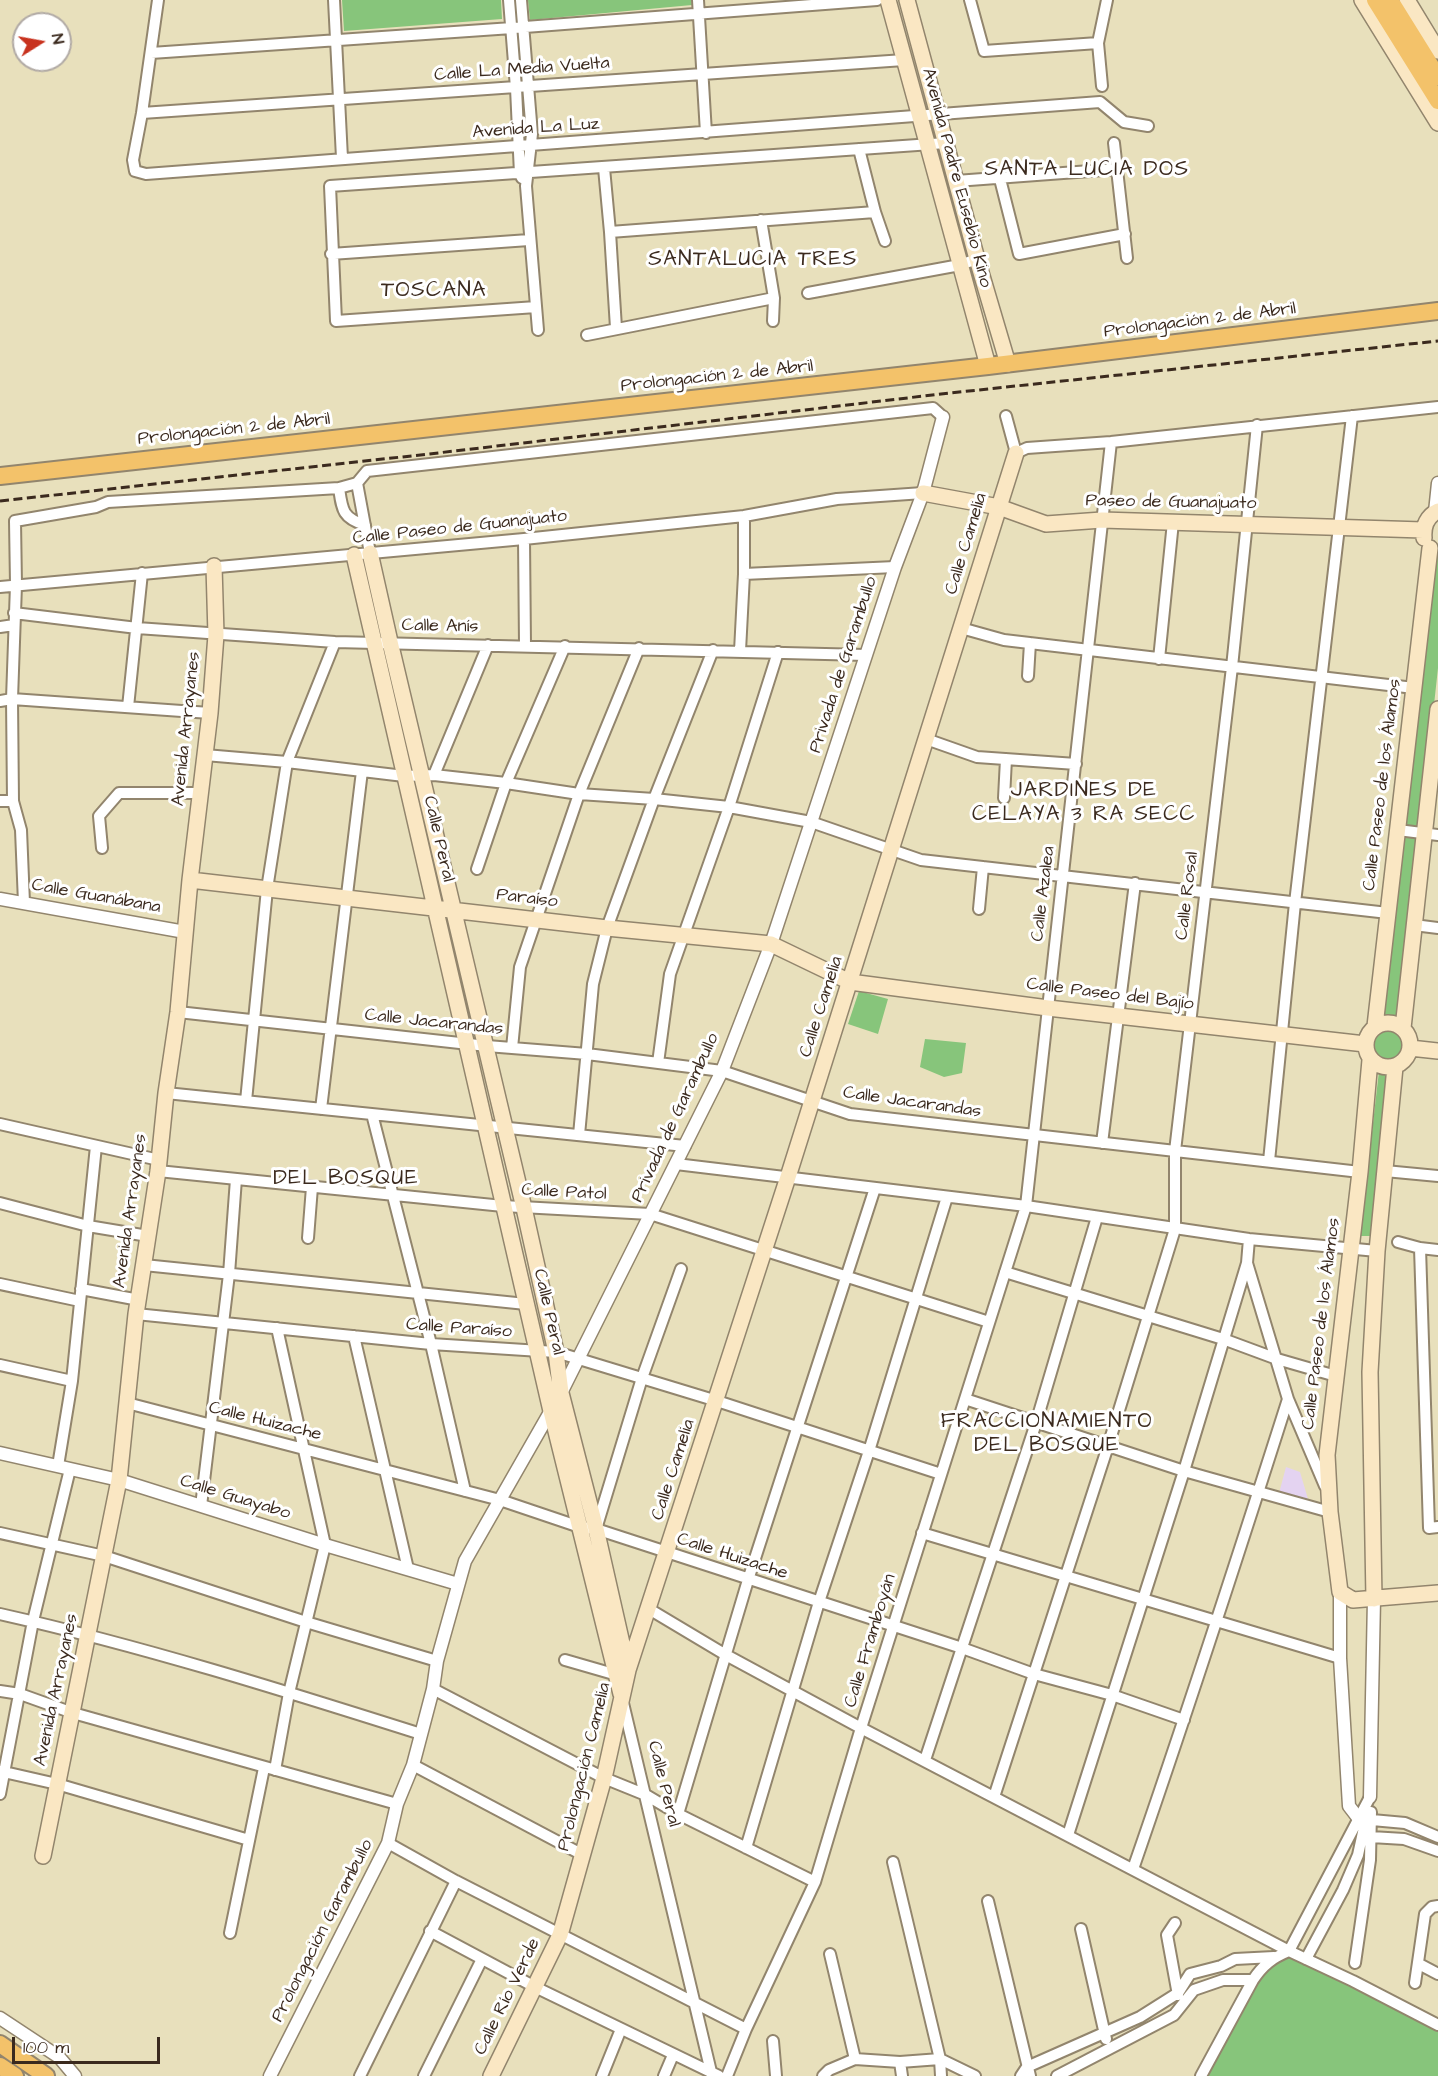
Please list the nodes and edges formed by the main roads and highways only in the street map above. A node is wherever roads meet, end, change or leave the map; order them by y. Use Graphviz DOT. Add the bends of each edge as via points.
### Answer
graph roads {
  1 [pos="888,0"];
  2 [pos="908,0"];
  3 [pos="1362,0"];
  4 [pos="1375,0"];
  5 [pos="1390,0"];
  6 [pos="1407,0"];
  7 [pos="1438,51"];
  8 [pos="1438,77"];
  9 [pos="1438,101"];
  10 [pos="1438,123"];
  11 [pos="1438,311"];
  12 [pos="1008,364"];
  13 [pos="988,366"];
  14 [pos="1016,453"];
  15 [pos="0,476"];
  16 [pos="922,493"];
  17 [pos="999,507"];
  18 [pos="1436,512"];
  19 [pos="1423,530"];
  20 [pos="1434,550"];
  21 [pos="370,552"];
  22 [pos="354,555"];
  23 [pos="214,566"];
  24 [pos="382,643"];
  25 [pos="1438,708"];
  26 [pos="1436,742"];
  27 [pos="1431,835"];
  28 [pos="190,880"];
  29 [pos="434,907"];
  30 [pos="454,909"];
  31 [pos="850,982"];
  32 [pos="1375,1026"];
  33 [pos="1403,1028"];
  34 [pos="1365,1044"];
  35 [pos="1410,1048"];
  36 [pos="1438,1051"];
  37 [pos="1370,1059"];
  38 [pos="1395,1067"];
  39 [pos="1438,1593"];
  40 [pos="1374,1599"];
  41 [pos="649,1609"];
  42 [pos="623,1673"];
  43 [pos="622,1701"];
  44 [pos="43,1856"];
  45 [pos="560,1935"];
  46 [pos="0,2044"];
  47 [pos="0,2067"];
  48 [pos="15,2076"];
  49 [pos="46,2076"];
  50 [pos="491,2076"];
  1 -- 13 [label="main road, Avenida Padre Eusebio Kino"];
  2 -- 12 [label="main road, Avenida Padre Eusebio Kino"];
  3 -- 10 [label="main road"];
  4 -- 9 [label="main road"];
  5 -- 8 [label="main road"];
  6 -- 7 [label="main road"];
  11 -- 12 [label="main road, Prolongación 2 de Abril"];
  12 -- 13 [label="main road, Prolongación 2 de Abril"];
  13 -- 15 [label="main road, Prolongación 2 de Abril"];
  14 -- 17 [label="main road, Calle Camelia"];
  16 -- 17 [label="main road, Paseo de Guanajuato"];
  17 -- 19 [label="main road, Paseo de Guanajuato" via="1046,524 1102,520"];
  17 -- 31 [label="main road, Calle Camelia"];
  18 -- 19 [label="main road"];
  19 -- 20 [label="main road" via="1425,540"];
  20 -- 32 [label="main road, Calle Paseo de los Álamos"];
  21 -- 24 [label="main road, Calle Peral"];
  22 -- 24 [label="main road, Calle Peral"];
  23 -- 28 [label="main road, Avenida Arrayanes" via="216,635"];
  24 -- 29 [label="main road, Calle Peral" via="404,776"];
  24 -- 30 [label="main road, Calle Peral" via="428,776"];
  25 -- 26 [label="main road"];
  26 -- 27 [label="main road"];
  27 -- 33 [label="main road" via="1414,925"];
  28 -- 29 [label="main road, Paraíso"];
  28 -- 44 [label="main road, Avenida Arrayanes" via="178,1012 137,1307 119,1480"];
  29 -- 30 [label="main road, Paraíso"];
  29 -- 42 [label="main road, Calle Peral" via="551,1411"];
  30 -- 31 [label="main road, Paraíso" via="771,944"];
  30 -- 42 [label="main road, Calle Peral" via="556,1352 561,1393 596,1529"];
  31 -- 34 [label="main road, Calle Paseo del Bajío"];
  31 -- 41 [label="main road, Calle Camelia"];
  32 -- 33 [label="main road" via="1394,1023"];
  32 -- 34 [label="main road"];
  33 -- 35 [label="main road"];
  34 -- 37 [label="main road"];
  35 -- 36 [label="main road"];
  35 -- 38 [label="main road"];
  37 -- 38 [label="main road" via="1382,1067"];
  37 -- 40 [label="main road, Calle Paseo de los Álamos" via="1327,1455 1340,1592 1353,1600"];
  38 -- 40 [label="main road, Calle Paseo de los Álamos" via="1370,1372"];
  39 -- 40 [label="main road"];
  41 -- 42 [label="main road, Prolongación Camelia"];
  42 -- 43 [label="main road, Calle Peral"];
  43 -- 45 [label="main road, Prolongación Camelia"];
  45 -- 50 [label="main road, Calle Río Verde"];
  46 -- 49 [label="main road"];
  47 -- 48 [label="main road"];
}
